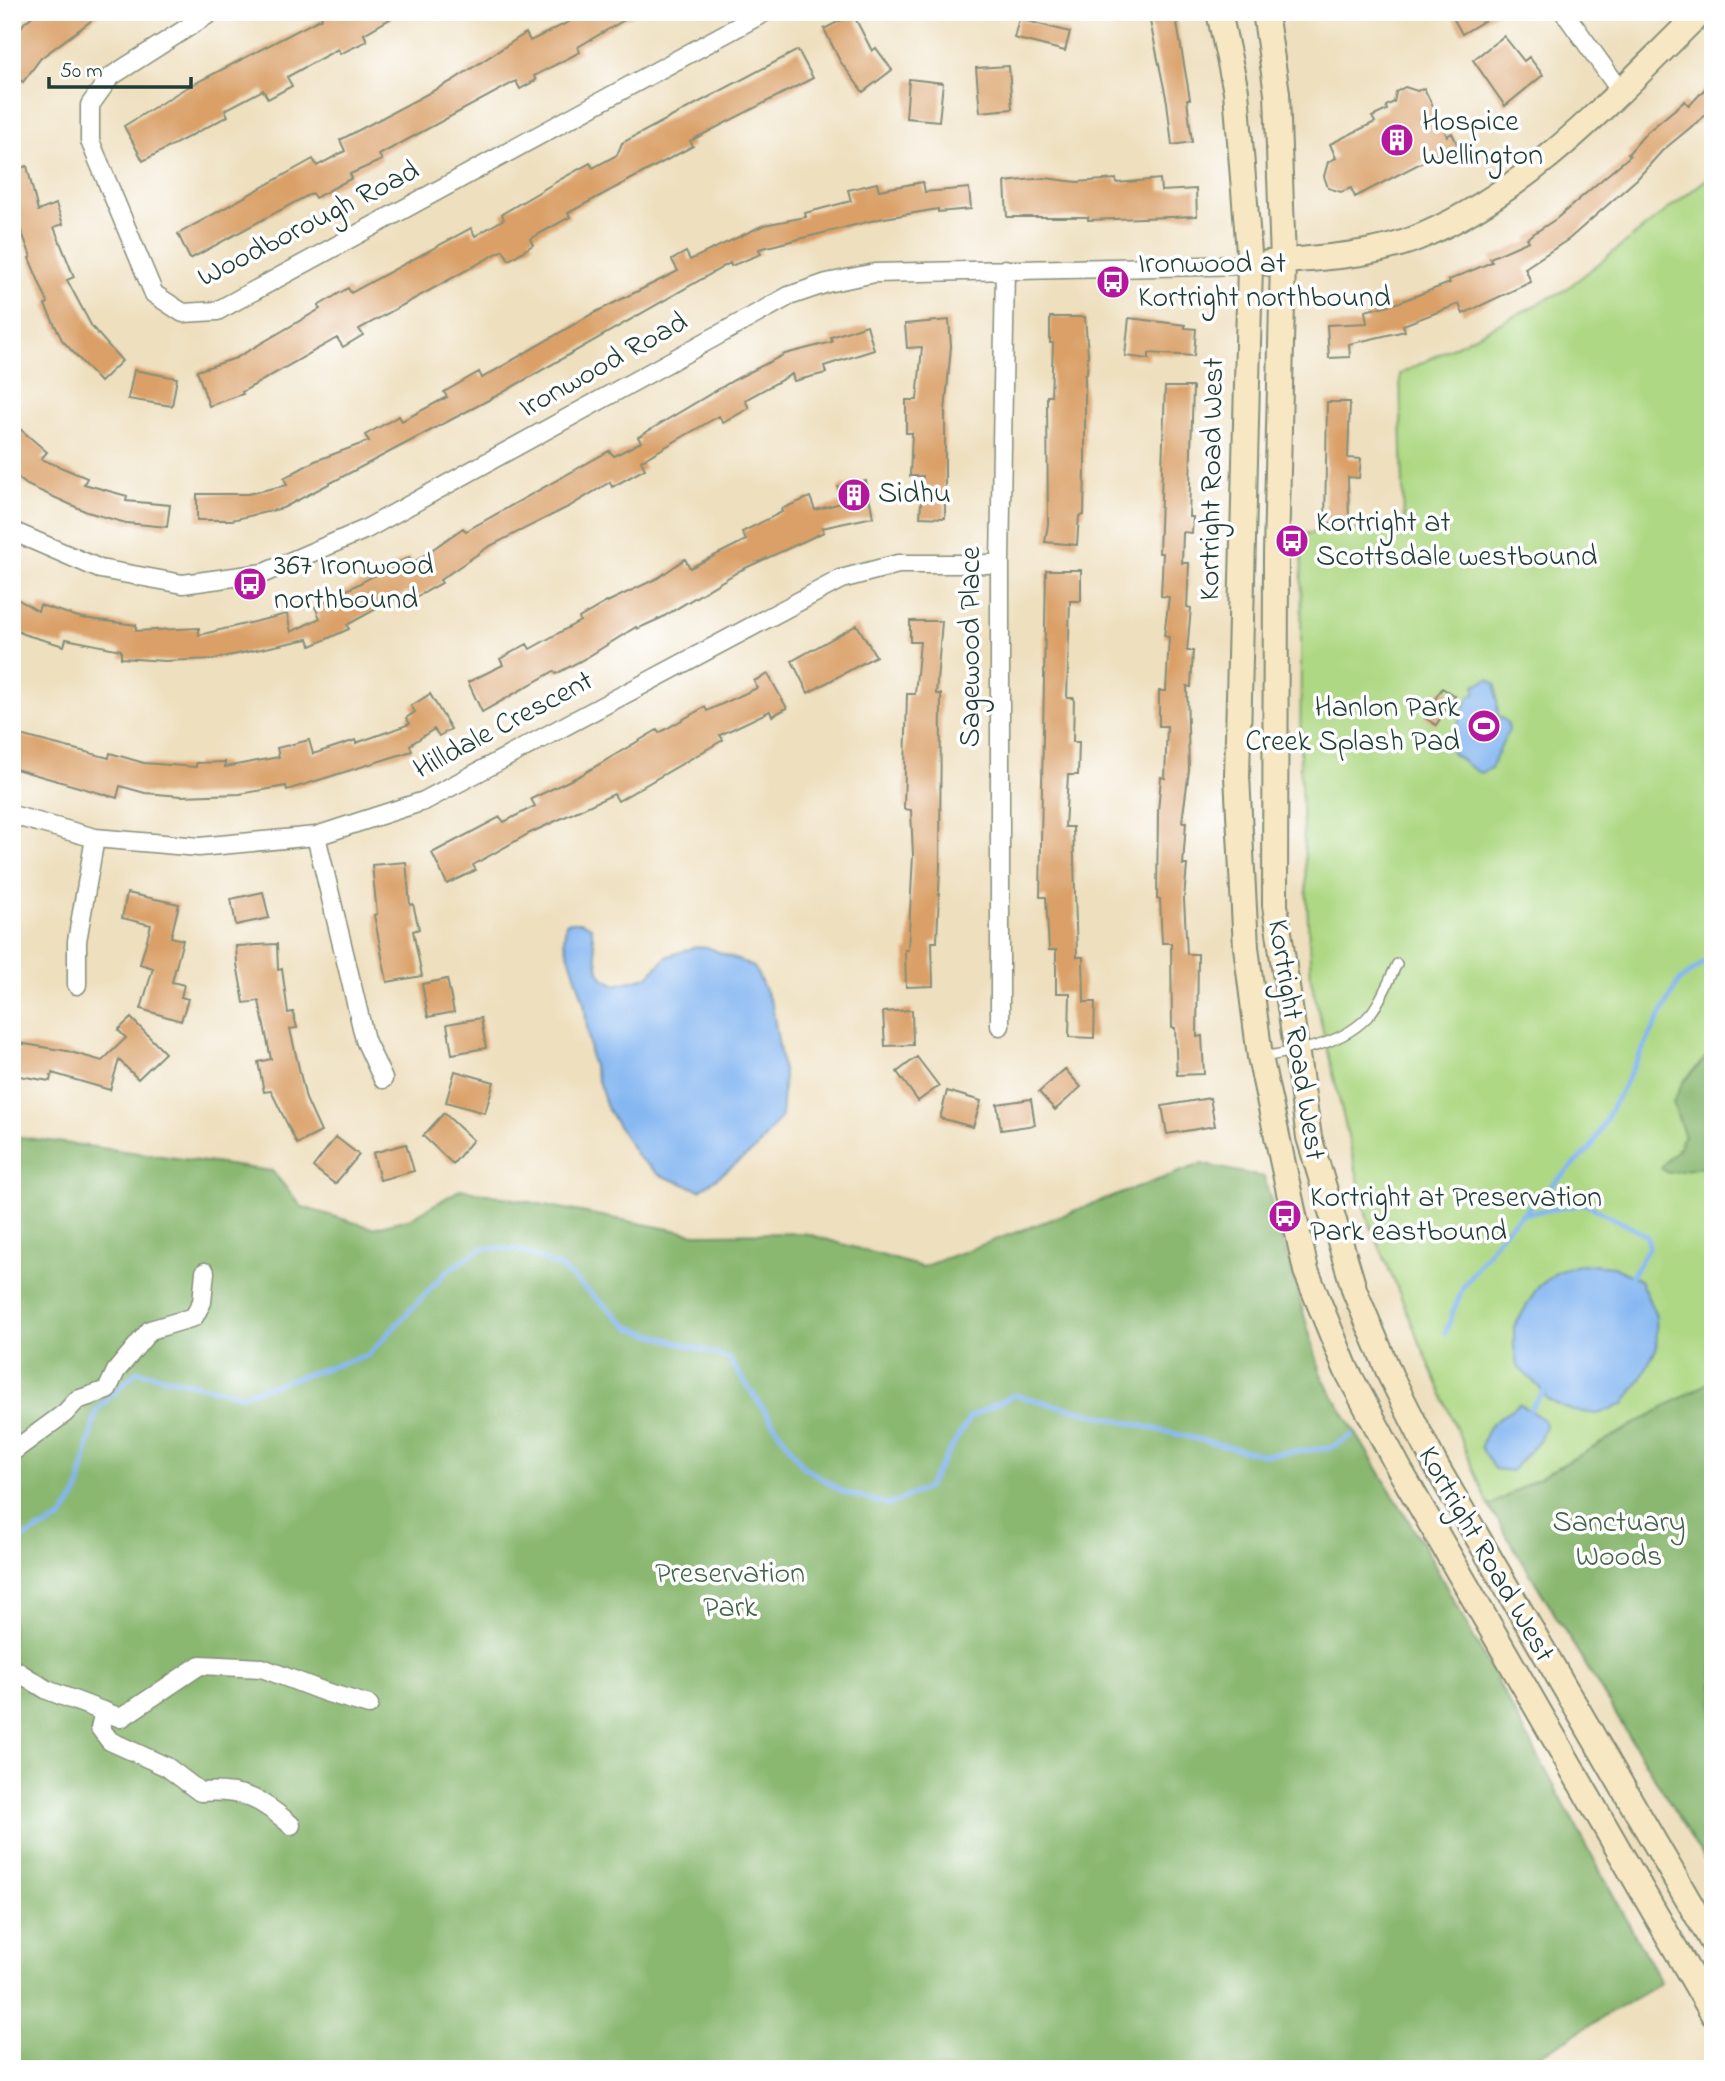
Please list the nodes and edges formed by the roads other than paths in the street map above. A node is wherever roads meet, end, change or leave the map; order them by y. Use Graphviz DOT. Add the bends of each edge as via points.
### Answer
graph roads {
  1 [pos="212,12"];
  2 [pos="765,12"];
  3 [pos="1219,12"];
  4 [pos="1265,12"];
  5 [pos="1564,12"];
  6 [pos="1701,12"];
  7 [pos="1619,90"];
  8 [pos="1283,261"];
  9 [pos="1250,265"];
  10 [pos="1005,270"];
  11 [pos="12,531"];
  12 [pos="1000,564"];
  13 [pos="12,814"];
  14 [pos="316,836"];
  15 [pos="95,838"];
  16 [pos="1397,964"];
  17 [pos="76,985"];
  18 [pos="1000,1026"];
  19 [pos="1295,1052"];
  20 [pos="1260,1058"];
  21 [pos="383,1079"];
  22 [pos="205,1272"];
  23 [pos="12,1452"];
  24 [pos="12,1668"];
  25 [pos="369,1705"];
  26 [pos="104,1711"];
  27 [pos="291,1825"];
  28 [pos="1713,1943"];
  29 [pos="1713,2014"];
  1 -- 2 [label="street, Woodborough Road" via="110,77 90,105 90,141 154,294 183,313 217,311"];
  3 -- 9 [label="street, Kortright Road West" via="1236,91"];
  4 -- 8 [label="street, Kortright Road West" via="1277,93"];
  5 -- 7 [label="street"];
  6 -- 7 [label="street"];
  7 -- 8 [label="street" via="1502,194 1423,236 1348,257"];
  8 -- 9 [label="street"];
  8 -- 19 [label="street, Kortright Road West" via="1275,905"];
  9 -- 10 [label="street, Ironwood Road"];
  9 -- 20 [label="street, Kortright Road West" via="1237,776 1246,947"];
  10 -- 11 [label="street, Ironwood Road" via="874,273 789,296 366,529 264,573 183,584 100,569"];
  10 -- 12 [label="street, Sagewood Place"];
  12 -- 14 [label="street, Hilldale Crescent" via="898,564 841,579 424,802"];
  12 -- 18 [label="street, Sagewood Place"];
  13 -- 15 [label="street, Hilldale Crescent"];
  14 -- 15 [label="street, Hilldale Crescent" via="199,847"];
  14 -- 21 [label="street" via="365,1040"];
  15 -- 17 [label="street" via="77,941"];
  16 -- 19 [label="lane" via="1372,1012 1348,1034"];
  19 -- 20 [label="lane"];
  19 -- 28 [label="street, Kortright Road West" via="1309,1137 1333,1221 1355,1292 1391,1377 1434,1464"];
  20 -- 29 [label="street, Kortright Road West" via="1306,1271 1346,1369 1407,1484"];
  22 -- 23 [label="street" via="202,1302 194,1317 150,1330 116,1371 107,1390 77,1400"];
  24 -- 26 [label="street" via="47,1690"];
  25 -- 26 [label="street" via="262,1668 200,1665 121,1718"];
  26 -- 27 [label="street" via="100,1728 110,1741 167,1767 200,1792 219,1791 265,1802"];
}
